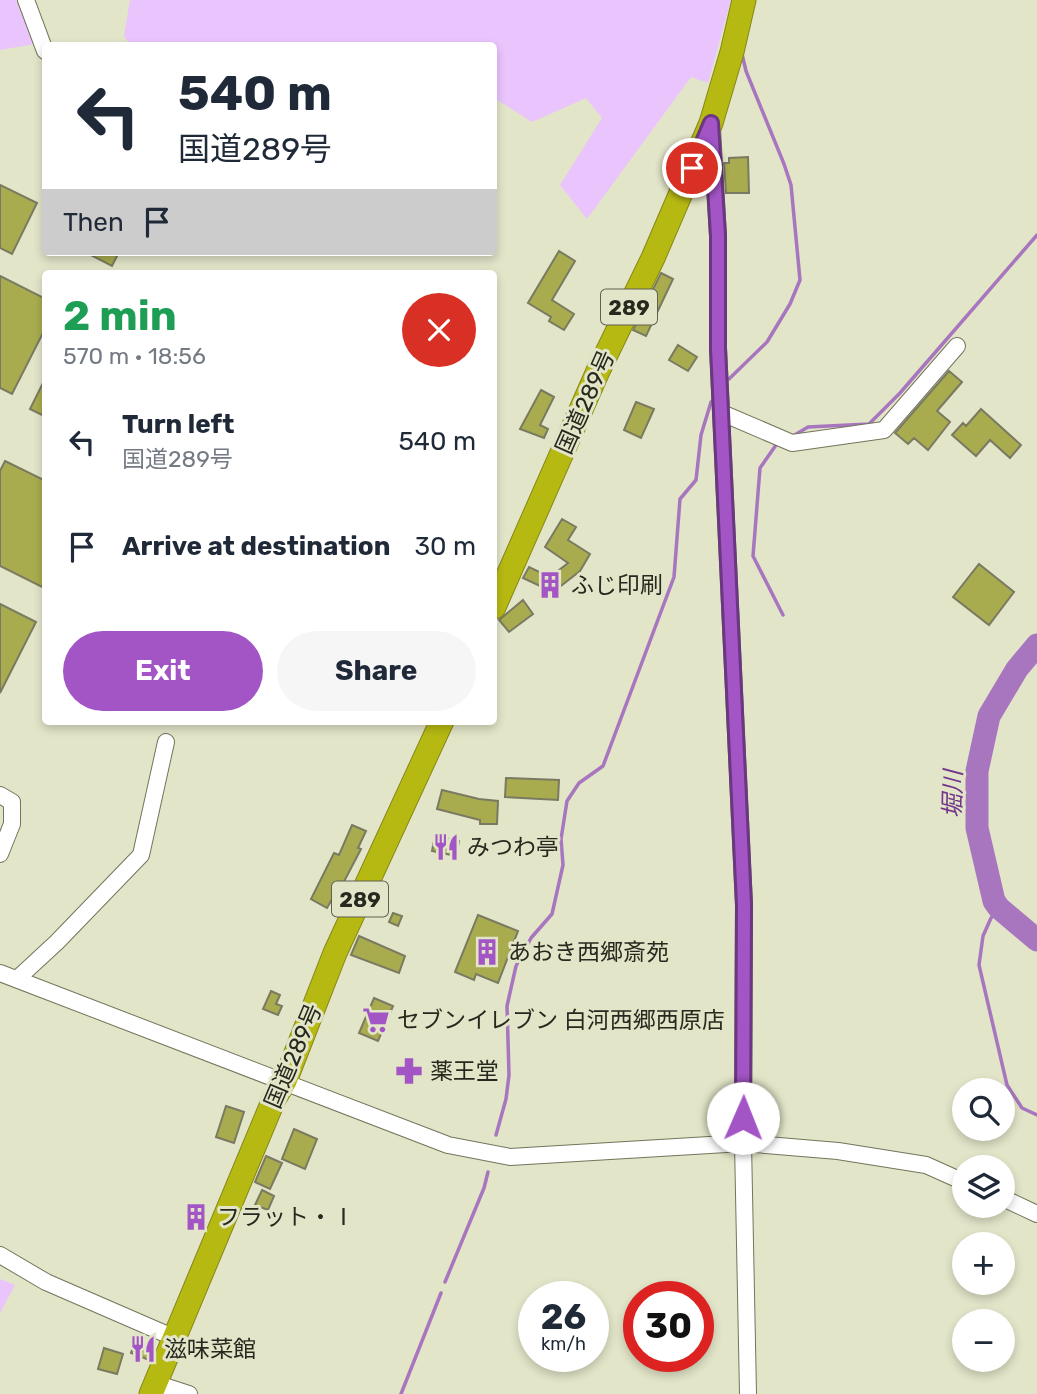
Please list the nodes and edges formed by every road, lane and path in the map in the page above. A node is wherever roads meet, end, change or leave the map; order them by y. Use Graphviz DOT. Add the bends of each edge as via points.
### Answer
graph roads {
  1 [pos="26,0"];
  2 [pos="744,0"];
  3 [pos="42,43"];
  4 [pos="711,123"];
  5 [pos="957,346"];
  6 [pos="722,413"];
  7 [pos="497,600"];
  8 [pos="440,725"];
  9 [pos="166,742"];
  10 [pos="0,795"];
  11 [pos="0,854"];
  12 [pos="0,973"];
  13 [pos="17,979"];
  14 [pos="285,1081"];
  15 [pos="743,1143"];
  16 [pos="952,1177"];
  17 [pos="1015,1204"];
  18 [pos="1037,1214"];
  19 [pos="0,1255"];
  20 [pos="175,1338"];
  21 [pos="153,1388"];
  22 [pos="189,1394"];
  23 [pos="748,1394"];
  1 -- 3 [label="street"];
  2 -- 4 [label="highway, 国道289号 / 289"];
  4 -- 6 [label="street"];
  4 -- 7 [label="highway, 国道289号 / 289"];
  5 -- 6 [label="street" via="884,430 792,443"];
  6 -- 15 [label="street" via="744,905"];
  8 -- 14 [label="highway, 国道289号 / 289" via="335,953"];
  9 -- 13 [label="street" via="141,855"];
  10 -- 11 [label="street" via="12,802 12,824"];
  12 -- 13 [label="street"];
  13 -- 14 [label="street"];
  14 -- 15 [label="street" via="448,1145 510,1157"];
  14 -- 20 [label="highway, 国道289号 / 289"];
  15 -- 16 [label="street" via="838,1151 926,1166"];
  15 -- 23 [label="street"];
  17 -- 18 [label="street"];
  19 -- 20 [label="street" via="46,1282"];
  20 -- 21 [label="highway, 国道289号 / 289"];
  21 -- 22 [label="street"];
}
